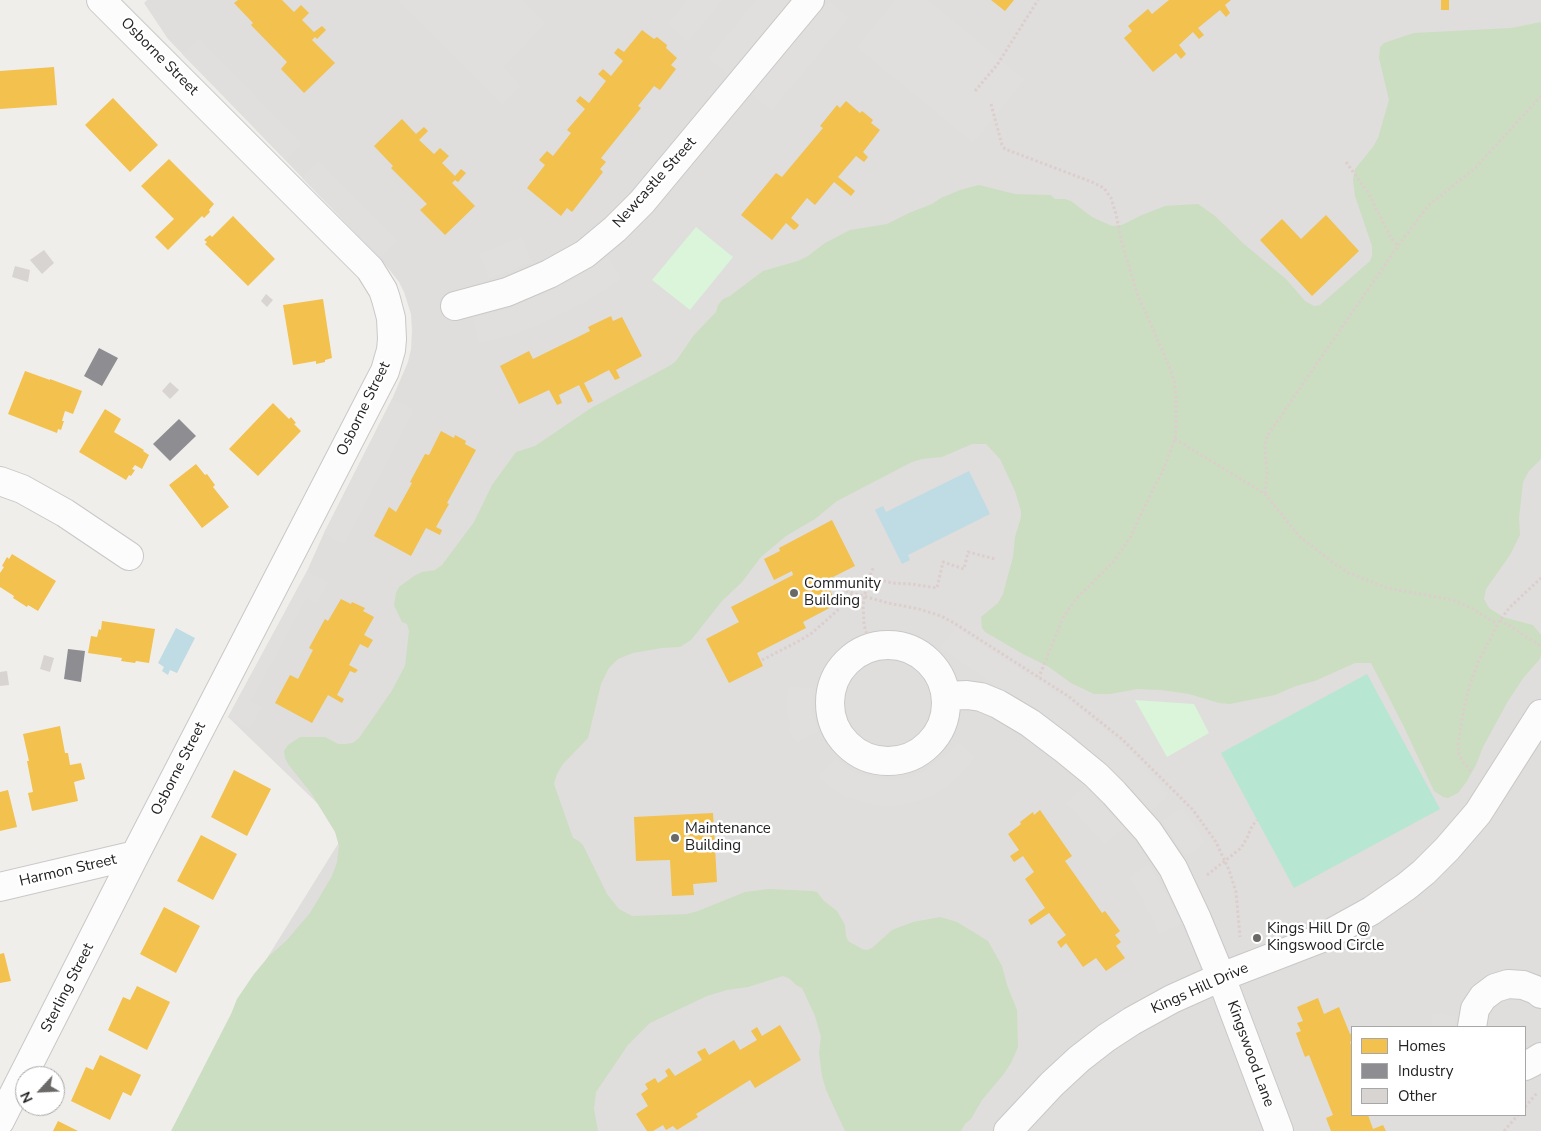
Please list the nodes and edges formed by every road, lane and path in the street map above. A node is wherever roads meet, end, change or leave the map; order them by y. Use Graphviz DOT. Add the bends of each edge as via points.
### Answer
graph roads {
  1 [pos="101,0"];
  2 [pos="810,0"];
  3 [pos="1038,0"];
  4 [pos="975,91"];
  5 [pos="1541,96"];
  6 [pos="991,104"];
  7 [pos="1346,162"];
  8 [pos="1398,246"];
  9 [pos="455,306"];
  10 [pos="1175,439"];
  11 [pos="0,482"];
  12 [pos="1265,494"];
  13 [pos="129,556"];
  14 [pos="995,559"];
  15 [pos="874,566"];
  16 [pos="869,577"];
  17 [pos="1541,578"];
  18 [pos="854,593"];
  19 [pos="1499,622"];
  20 [pos="1541,646"];
  21 [pos="871,648"];
  22 [pos="762,660"];
  23 [pos="1039,677"];
  24 [pos="946,696"];
  25 [pos="1541,714"];
  26 [pos="1494,789"];
  27 [pos="1257,820"];
  28 [pos="135,855"];
  29 [pos="0,887"];
  30 [pos="1185,892"];
  31 [pos="1222,977"];
  32 [pos="1541,994"];
  33 [pos="1472,1026"];
  34 [pos="1541,1057"];
  35 [pos="1526,1066"];
  36 [pos="1541,1088"];
  37 [pos="1526,1107"];
  38 [pos="1517,1116"];
  39 [pos="0,1122"];
  40 [pos="1008,1131"];
  41 [pos="1279,1131"];
  42 [pos="1504,1131"];
  1 -- 28 [label="street, Osborne Street" via="366,264 383,290 392,327 391,350 385,371"];
  2 -- 9 [label="street, Newcastle Street" via="642,202 598,244 569,264 527,285"];
  3 -- 4 [label="path" via="997,65"];
  5 -- 8 [label="path" via="1475,168 1428,206"];
  6 -- 10 [label="path" via="1005,149 1098,184 1111,198 1137,293 1174,380"];
  7 -- 8 [label="path" via="1370,194"];
  8 -- 12 [label="path" via="1269,432 1265,441"];
  10 -- 12 [label="path"];
  10 -- 23 [label="path" via="1131,536 1115,560 1068,610"];
  11 -- 13 [label="street" via="22,489 64,513"];
  12 -- 19 [label="path" via="1300,536 1349,573 1387,588 1453,600"];
  14 -- 16 [label="path" via="968,552 964,568 943,562 936,588"];
  15 -- 16 [label="path"];
  16 -- 21 [label="path" via="863,615"];
  17 -- 19 [label="path"];
  18 -- 22 [label="path" via="812,632"];
  19 -- 20 [label="path"];
  19 -- 26 [label="path" via="1478,662 1469,688 1458,744 1463,762"];
  21 -- 24 [label="street" via="901,646 919,654 940,676"];
  21 -- 24 [label="street" via="861,651 845,664 838,672 831,691 830,711 836,730 848,747 857,753 886,762 906,760 924,750 942,726"];
  24 -- 30 [label="street, Kingswood Lane" via="973,695 998,704 1030,723 1080,761 1148,831"];
  25 -- 26 [label="street, Kings Hill Drive"];
  26 -- 31 [label="street, Kings Hill Drive" via="1447,849 1389,899 1322,938"];
  27 -- 30 [label="path" via="1237,852"];
  28 -- 29 [label="street, Harmon Street"];
  28 -- 39 [label="street, Sterling Street"];
  30 -- 31 [label="street, Kingswood Lane"];
  31 -- 40 [label="street, Kings Hill Drive" via="1151,1010 1100,1042 1052,1084"];
  31 -- 41 [label="street, Kingswood Lane"];
  32 -- 33 [label="street" via="1523,984 1495,988 1475,1009"];
  34 -- 35 [label="street"];
  36 -- 37 [label="path"];
  38 -- 42 [label="path"];
}
